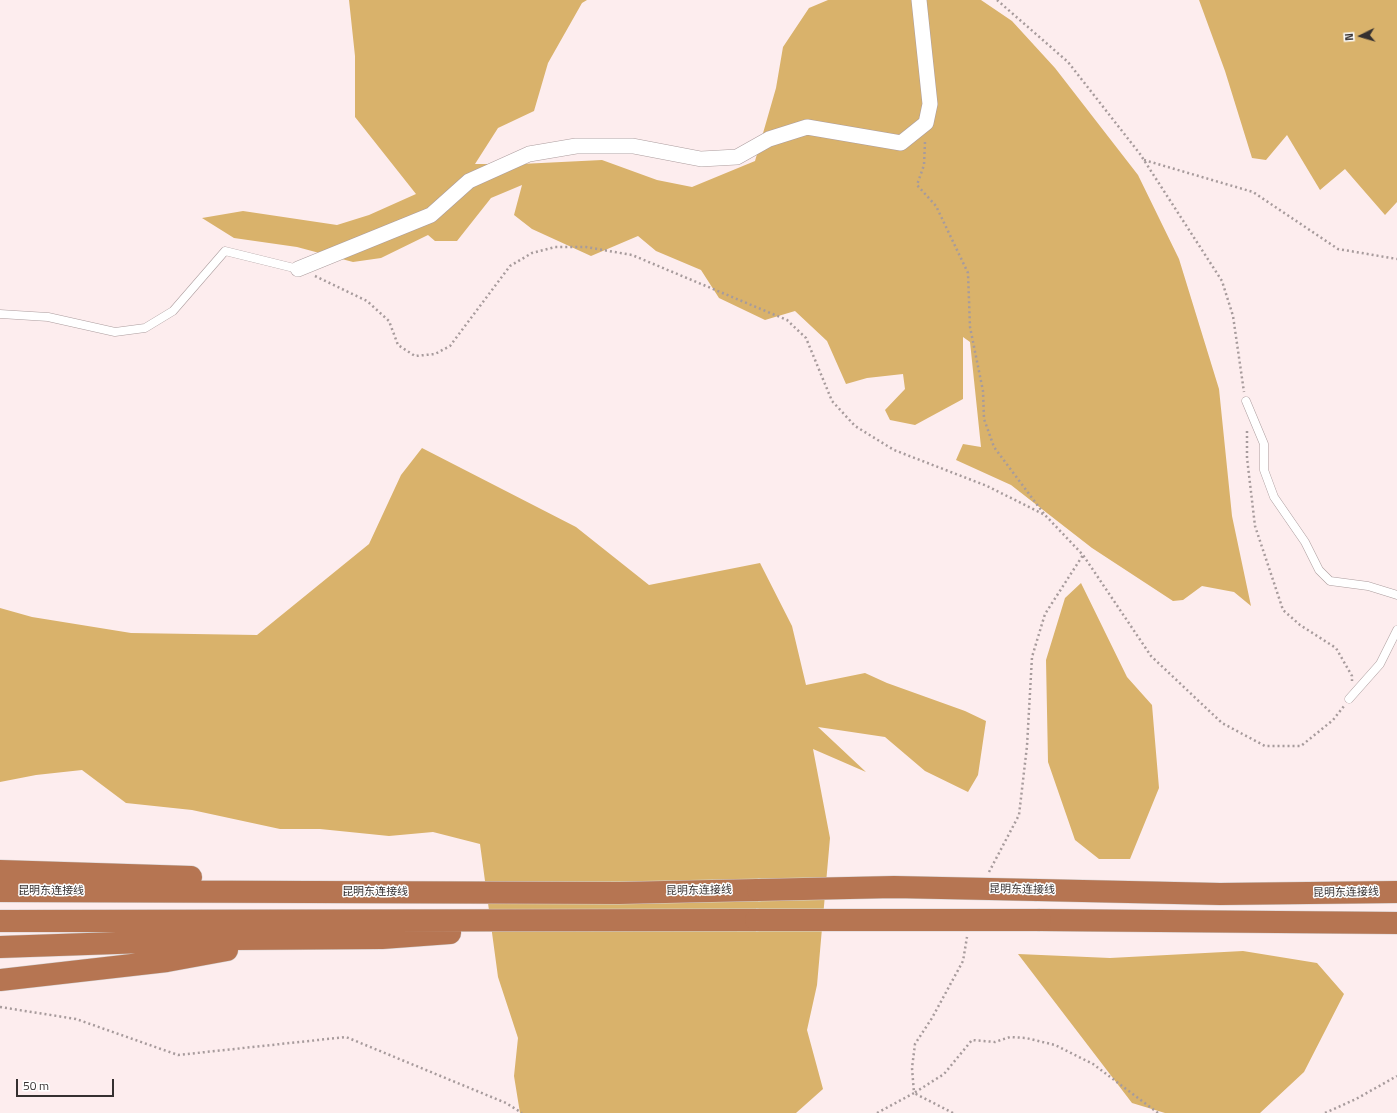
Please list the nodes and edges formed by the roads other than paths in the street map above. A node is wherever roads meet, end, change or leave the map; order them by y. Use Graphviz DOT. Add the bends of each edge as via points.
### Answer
graph roads {
  1 [pos="919,0"];
  2 [pos="298,269"];
  3 [pos="0,314"];
  4 [pos="1246,401"];
  5 [pos="1397,595"];
  6 [pos="1397,630"];
  7 [pos="1349,699"];
  8 [pos="0,871"];
  9 [pos="0,891"];
  10 [pos="512,892"];
  11 [pos="1397,892"];
  12 [pos="626,920"];
  13 [pos="0,921"];
  14 [pos="1397,923"];
  15 [pos="299,938"];
  16 [pos="0,947"];
  17 [pos="0,980"];
  1 -- 2 [label="street" via="930,104 926,123 901,143 807,126 769,139 737,157 701,159 633,146 576,146 529,154 469,181 431,215"];
  2 -- 3 [label="lane" via="225,251 173,311 145,328 114,332 48,317"];
  4 -- 5 [label="lane" via="1264,444 1264,470 1274,497 1319,570 1330,581 1368,586"];
  6 -- 7 [label="lane" via="1380,664"];
  8 -- 10 [label="highway" via="352,879 437,888"];
  9 -- 10 [label="highway, 昆明东连接线"];
  10 -- 11 [label="highway, 昆明东连接线, bridge" via="619,893 894,887 1220,894"];
  12 -- 13 [label="highway"];
  12 -- 14 [label="highway, bridge"];
  12 -- 15 [label="highway" via="548,923 416,936"];
  15 -- 16 [label="highway"];
  15 -- 17 [label="highway" via="167,961"];
}
